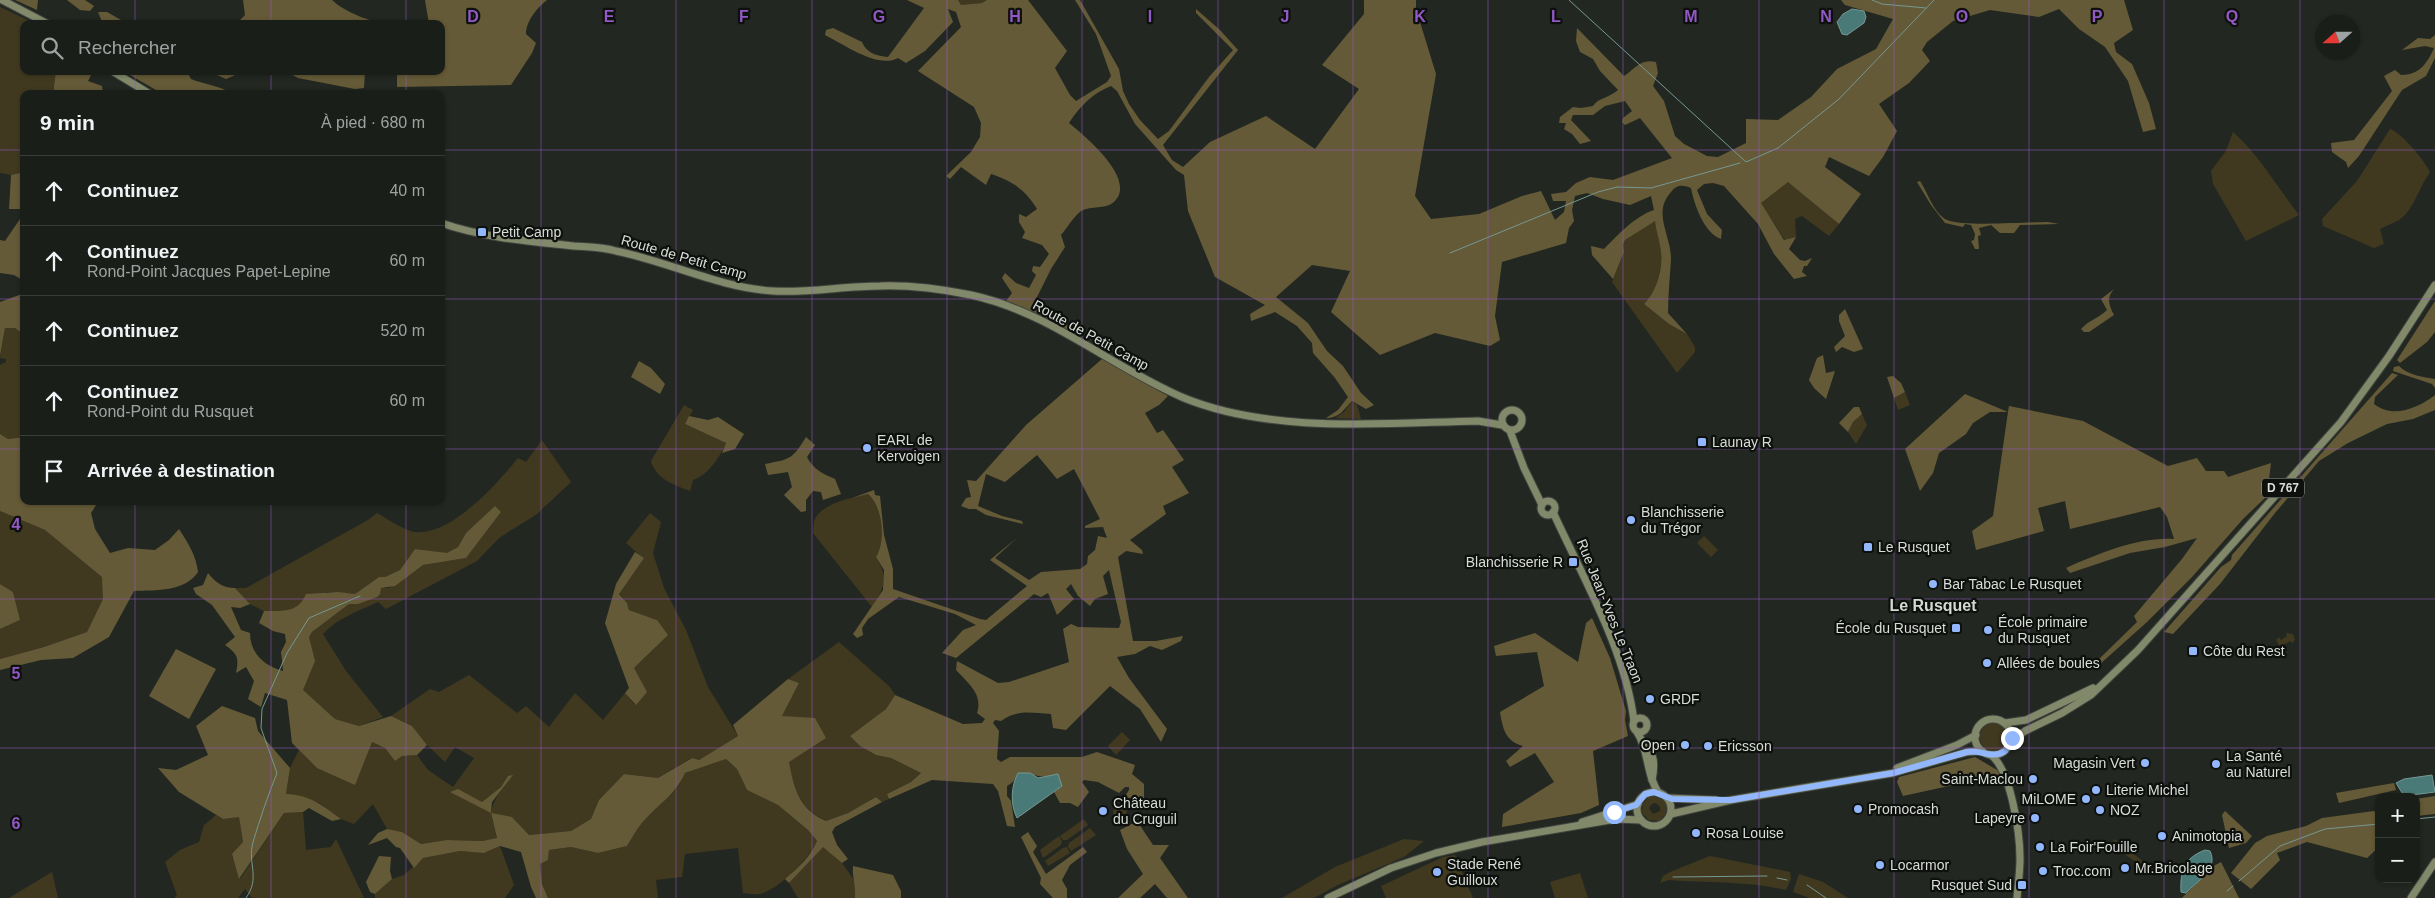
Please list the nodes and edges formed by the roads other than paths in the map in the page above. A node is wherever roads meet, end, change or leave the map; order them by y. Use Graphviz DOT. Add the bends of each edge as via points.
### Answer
graph roads {
  1 [pos="2,0"];
  2 [pos="40,20"];
  3 [pos="119,75"];
  4 [pos="143,90"];
  5 [pos="445,224"];
  6 [pos="2435,285"];
  7 [pos="1503,415"];
  8 [pos="1478,421"];
  9 [pos="1502,425"];
  10 [pos="1514,430"];
  11 [pos="1544,503"];
  12 [pos="1551,513"];
  13 [pos="2113,676"];
  14 [pos="1637,720"];
  15 [pos="2005,723"];
  16 [pos="1641,732"];
  17 [pos="1976,735"];
  18 [pos="2011,741"];
  19 [pos="1644,745"];
  20 [pos="2005,751"];
  21 [pos="1982,752"];
  22 [pos="1991,755"];
  23 [pos="1649,769"];
  24 [pos="1880,774"];
  25 [pos="2004,774"];
  26 [pos="1652,780"];
  27 [pos="1658,792"];
  28 [pos="1645,794"];
  29 [pos="1668,798"];
  30 [pos="1731,800"];
  31 [pos="1638,804"];
  32 [pos="1670,814"];
  33 [pos="1641,820"];
  34 [pos="1567,827"];
  35 [pos="2435,862"];
  36 [pos="1328,898"];
  37 [pos="2017,898"];
  38 [pos="2411,898"];
  1 -- 2 [label="main road"];
  3 -- 4 [label="main road"];
  5 -- 8 [label="main road, Route de Petit Camp" via="486,236 613,250 716,282 756,289 800,291 907,286 974,296 1047,322 1150,382 1177,394 1220,410 1257,418 1309,423"];
  6 -- 13 [label="main road, D 767" via="2341,422"];
  7 -- 8 [label="main road, Route de Petit Camp"];
  7 -- 9 [label="main road"];
  7 -- 10 [label="main road" via="1511,410 1520,414 1522,422"];
  8 -- 9 [label="main road, Route de Petit Camp"];
  9 -- 10 [label="main road"];
  10 -- 11 [label="main road" via="1516,448 1524,468"];
  11 -- 12 [label="main road" via="1553,504"];
  11 -- 12 [label="main road" via="1542,512"];
  12 -- 14 [label="main road, Rue Jean-Yves Le Traon" via="1563,530 1617,654"];
  13 -- 15 [label="main road, D 767" via="2047,711 2020,722"];
  13 -- 18 [label="main road, D 767" via="2081,701"];
  14 -- 16 [label="main road" via="1633,727"];
  14 -- 16 [label="main road" via="1647,723"];
  15 -- 17 [label="main road" via="1987,720 1979,726"];
  15 -- 18 [label="main road" via="2011,731"];
  16 -- 19 [label="main road"];
  17 -- 21 [label="main road"];
  17 -- 24 [label="main road"];
  18 -- 20 [label="main road"];
  19 -- 23 [label="main road"];
  19 -- 26 [label="main road" via="1652,755 1655,769"];
  20 -- 22 [label="main road"];
  20 -- 25 [label="main road"];
  21 -- 22 [label="main road"];
  21 -- 24 [label="main road" via="1967,752"];
  22 -- 25 [label="main road"];
  23 -- 26 [label="main road"];
  23 -- 28 [label="main road"];
  24 -- 30 [label="main road"];
  25 -- 37 [label="main road" via="2019,848"];
  26 -- 27 [label="main road"];
  27 -- 28 [label="main road"];
  27 -- 29 [label="main road"];
  28 -- 31 [label="main road"];
  29 -- 30 [label="main road"];
  29 -- 32 [label="main road"];
  30 -- 32 [label="main road"];
  31 -- 33 [label="main road"];
  31 -- 34 [label="main road"];
  32 -- 33 [label="main road" via="1659,825 1650,826"];
  33 -- 34 [label="main road" via="1616,819"];
  34 -- 36 [label="main road" via="1436,853 1384,871"];
  35 -- 38 [label="main road"];
}
